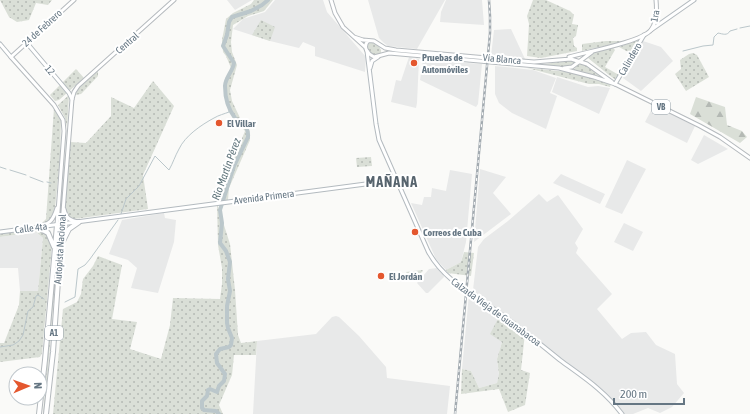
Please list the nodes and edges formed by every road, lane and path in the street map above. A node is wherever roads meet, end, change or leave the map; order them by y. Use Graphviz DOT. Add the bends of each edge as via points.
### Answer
graph roads {
  1 [pos="74,0"];
  2 [pos="174,0"];
  3 [pos="330,0"];
  4 [pos="656,0"];
  5 [pos="694,0"];
  6 [pos="650,32"];
  7 [pos="644,35"];
  8 [pos="354,37"];
  9 [pos="368,41"];
  10 [pos="26,42"];
  11 [pos="0,44"];
  12 [pos="382,46"];
  13 [pos="365,48"];
  14 [pos="367,51"];
  15 [pos="593,51"];
  16 [pos="381,55"];
  17 [pos="588,55"];
  18 [pos="11,56"];
  19 [pos="563,59"];
  20 [pos="580,61"];
  21 [pos="588,64"];
  22 [pos="559,68"];
  23 [pos="369,72"];
  24 [pos="615,84"];
  25 [pos="78,86"];
  26 [pos="72,100"];
  27 [pos="750,158"];
  28 [pos="396,180"];
  29 [pos="59,201"];
  30 [pos="63,203"];
  31 [pos="79,222"];
  32 [pos="59,224"];
  33 [pos="37,227"];
  34 [pos="0,232"];
  35 [pos="60,251"];
  36 [pos="55,252"];
  37 [pos="39,414"];
  38 [pos="46,414"];
  39 [pos="622,414"];
  1 -- 10 [label="main road, 24 de Febrero"];
  2 -- 25 [label="main road, Central"];
  3 -- 8 [label="main road, VB" via="337,18"];
  4 -- 6 [label="main road, 1ra" via="655,22"];
  5 -- 6 [label="main road"];
  6 -- 7 [label="main road"];
  7 -- 15 [label="main road"];
  7 -- 24 [label="main road, Calindero"];
  8 -- 9 [label="main road, VB"];
  8 -- 13 [label="main road, VB"];
  9 -- 12 [label="main road, VB"];
  9 -- 13 [label="main road"];
  10 -- 18 [label="main road, 24 de Febrero"];
  10 -- 26 [label="main road, 12"];
  11 -- 18 [label="main road, Autopista Nacional"];
  12 -- 16 [label="main road" via="384,49"];
  12 -- 19 [label="main road, Vía Blanca / VB" via="386,49 534,62"];
  13 -- 14 [label="main road, VB"];
  14 -- 16 [label="main road, VB" via="373,57"];
  14 -- 23 [label="main road, Calzada Vieja de Guanabacoa"];
  15 -- 17 [label="main road"];
  15 -- 19 [label="main road"];
  16 -- 22 [label="main road, Vía Blanca / VB" via="389,53"];
  16 -- 23 [label="main road" via="372,61"];
  17 -- 20 [label="main road"];
  17 -- 21 [label="main road"];
  18 -- 29 [label="main road, Autopista Nacional / A1" via="51,101 63,120"];
  19 -- 20 [label="main road, Vía Blanca / VB"];
  20 -- 21 [label="main road, Vía Blanca / VB"];
  20 -- 22 [label="main road" via="570,68"];
  21 -- 24 [label="main road, Vía Blanca / VB"];
  22 -- 24 [label="main road, Vía Blanca / VB"];
  23 -- 28 [label="main road, Calzada Vieja de Guanabacoa" via="378,136"];
  24 -- 27 [label="main road, Vía Blanca / VB" via="720,137"];
  25 -- 26 [label="main road, Autopista Nacional / A1"];
  26 -- 30 [label="main road, Autopista Nacional / A1"];
  28 -- 31 [label="main road, Avenida Primera"];
  28 -- 39 [label="main road, Calzada Vieja de Guanabacoa" via="431,256 440,269 456,284 592,383"];
  29 -- 32 [label="main road, Autopista Nacional / A1"];
  29 -- 33 [label="main road" via="51,221 47,225"];
  30 -- 31 [label="main road" via="67,217"];
  30 -- 32 [label="main road, Autopista Nacional / A1"];
  31 -- 32 [label="main road, Avenida Primera"];
  31 -- 35 [label="highway" via="67,232"];
  32 -- 33 [label="main road, Calle 4ta"];
  32 -- 35 [label="highway, Autopista Nacional / A1"];
  32 -- 36 [label="highway, Autopista Nacional / A1"];
  33 -- 34 [label="main road, Calle 4ta"];
  33 -- 36 [label="highway" via="50,235"];
  35 -- 38 [label="highway, Autopista Nacional / A1"];
  36 -- 37 [label="highway, Autopista Nacional / A1"];
}
